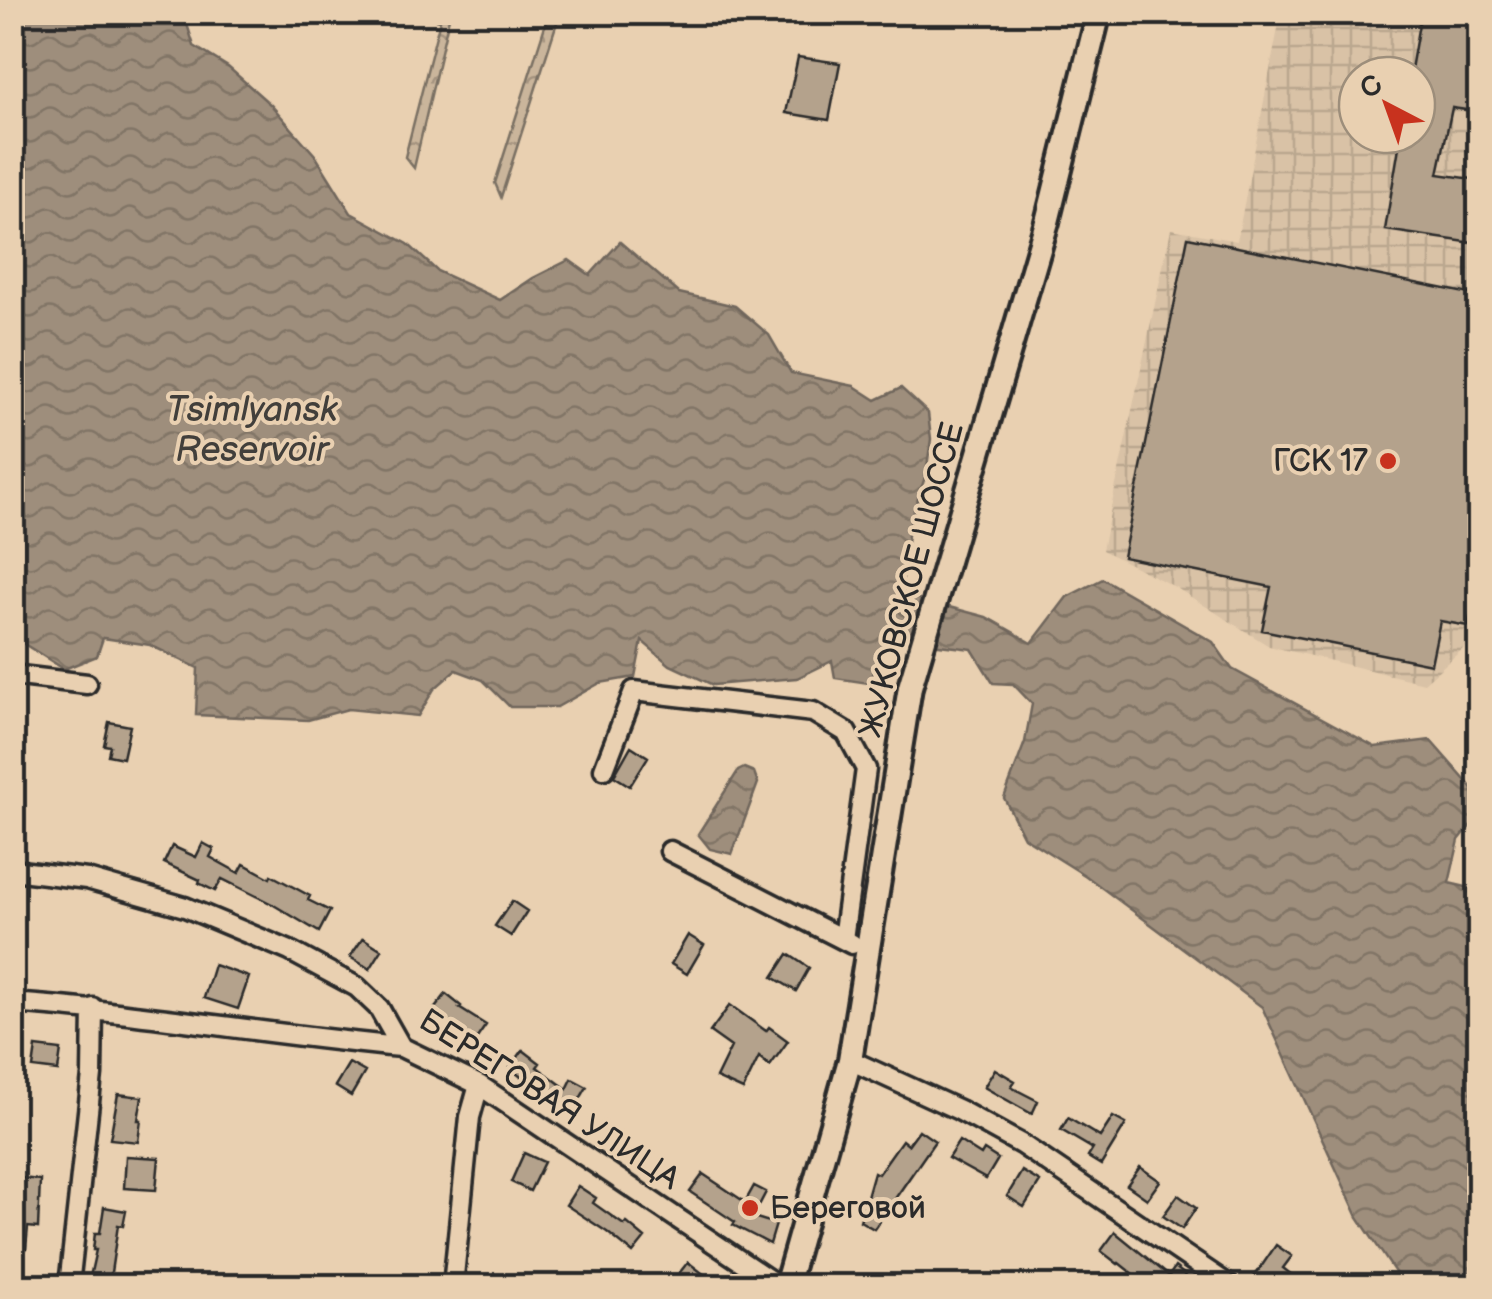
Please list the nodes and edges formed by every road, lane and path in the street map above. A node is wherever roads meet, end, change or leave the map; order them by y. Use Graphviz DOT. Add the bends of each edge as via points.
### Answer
graph roads {
  1 [pos="1098,12"];
  2 [pos="12,675"];
  3 [pos="87,684"];
  4 [pos="604,769"];
  5 [pos="670,851"];
  6 [pos="12,870"];
  7 [pos="842,939"];
  8 [pos="866,951"];
  9 [pos="12,1003"];
  10 [pos="93,1008"];
  11 [pos="400,1046"];
  12 [pos="850,1060"];
  13 [pos="478,1086"];
  14 [pos="69,1286"];
  15 [pos="453,1286"];
  16 [pos="778,1286"];
  17 [pos="786,1286"];
  18 [pos="1230,1286"];
  1 -- 8 [label="main road, ЖУКОВСКОЕ ШОССЕ" via="1047,222 910,687"];
  2 -- 3 [label="street"];
  4 -- 7 [label="street" via="634,691 812,712 846,732 866,769"];
  5 -- 7 [label="street"];
  6 -- 11 [label="street, БЕРЕГОВАЯ УЛИЦА" via="87,878 185,907 290,951 357,987 379,1008"];
  7 -- 8 [label="street"];
  8 -- 12 [label="main road, ЖУКОВСКОЕ ШОССЕ"];
  9 -- 10 [label="street"];
  10 -- 11 [label="street"];
  10 -- 14 [label="street"];
  11 -- 13 [label="street, БЕРЕГОВАЯ УЛИЦА"];
  12 -- 17 [label="main road, ЖУКОВСКОЕ ШОССЕ"];
  12 -- 18 [label="street" via="1021,1144"];
  13 -- 15 [label="street"];
  13 -- 16 [label="street, БЕРЕГОВАЯ УЛИЦА"];
}
